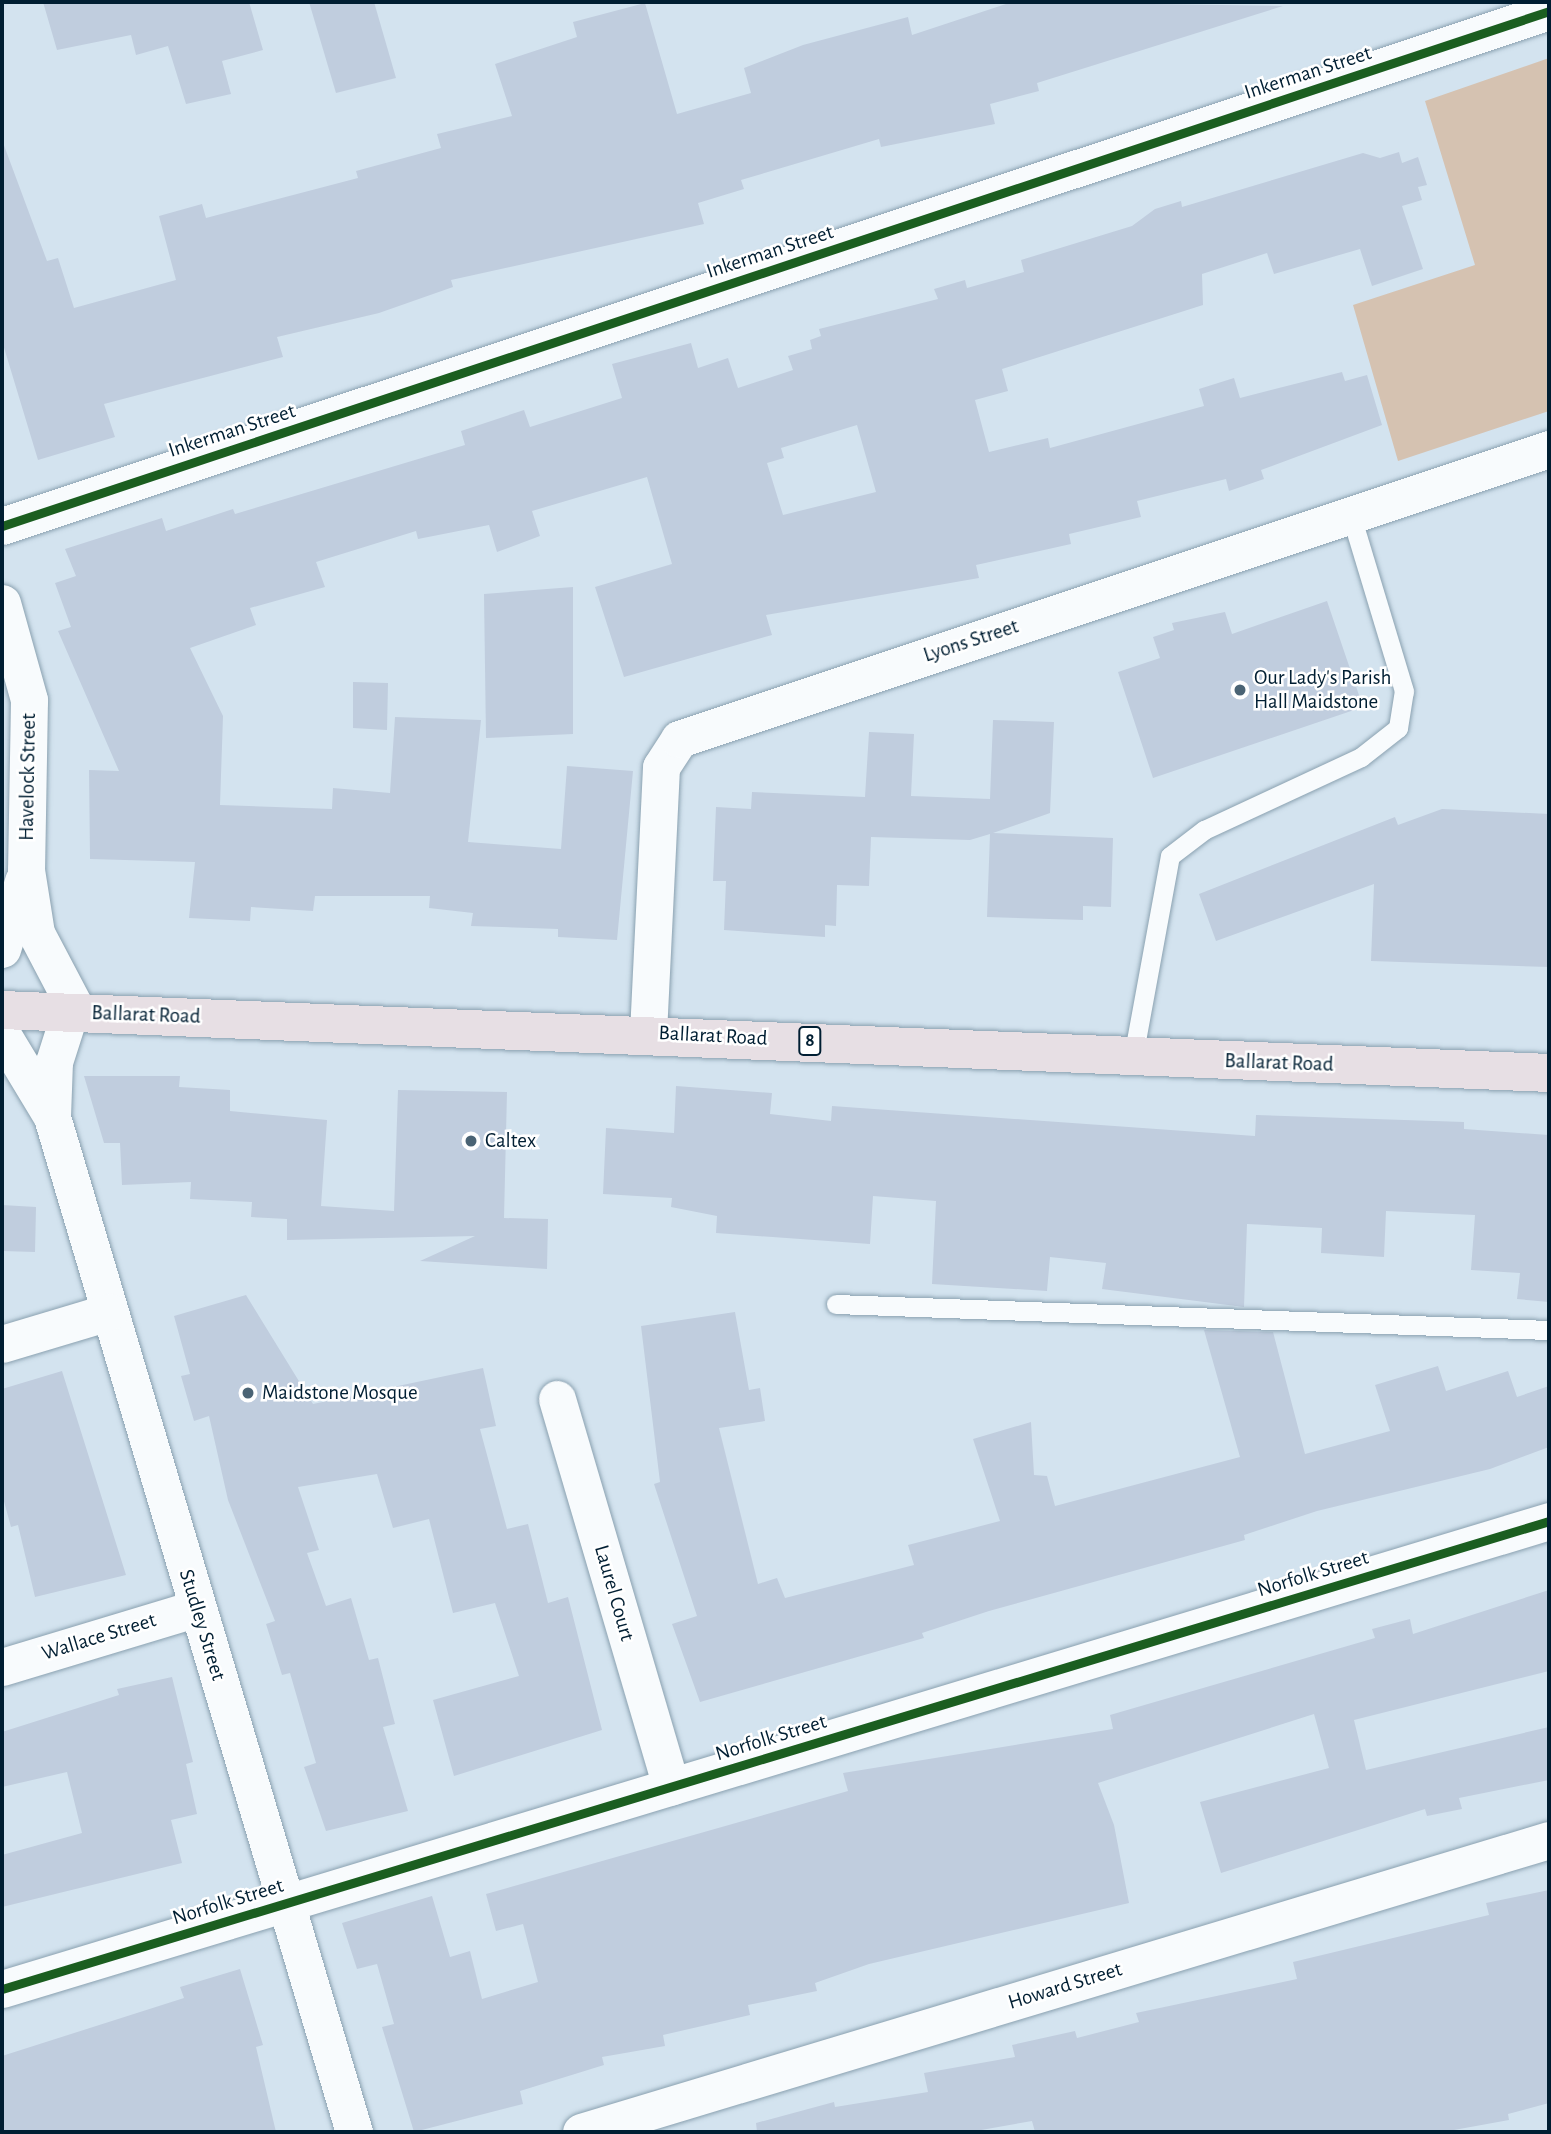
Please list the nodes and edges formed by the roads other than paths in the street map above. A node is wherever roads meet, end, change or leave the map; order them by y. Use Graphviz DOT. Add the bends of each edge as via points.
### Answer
graph roads {
  1 [pos="1549,11"];
  2 [pos="1549,449"];
  3 [pos="1351,515"];
  4 [pos="2,526"];
  5 [pos="2,604"];
  6 [pos="26,870"];
  7 [pos="2,949"];
  8 [pos="2,1010"];
  9 [pos="74,1012"];
  10 [pos="648,1033"];
  11 [pos="2,1034"];
  12 [pos="1133,1057"];
  13 [pos="1549,1073"];
  14 [pos="52,1117"];
  15 [pos="836,1304"];
  16 [pos="109,1312"];
  17 [pos="1549,1330"];
  18 [pos="2,1345"];
  19 [pos="557,1399"];
  20 [pos="1549,1521"];
  21 [pos="197,1608"];
  22 [pos="2,1667"];
  23 [pos="671,1787"];
  24 [pos="1549,1840"];
  25 [pos="285,1902"];
  26 [pos="2,1989"];
  27 [pos="354,2132"];
  28 [pos="581,2132"];
  1 -- 4 [label="street, Inkerman Street"];
  2 -- 3 [label="street, Lyons Street"];
  3 -- 10 [label="street, Lyons Street" via="679,738 661,767"];
  3 -- 12 [label="lane" via="1404,691 1401,720 1384,743 1360,757 1182,841 1165,877"];
  5 -- 6 [label="street, Havelock Street" via="29,700"];
  6 -- 7 [label="street, Havelock Street"];
  6 -- 9 [label="street, Havelock Street" via="43,951"];
  8 -- 9 [label="highway, Ballarat Road / 8"];
  9 -- 10 [label="highway, Ballarat Road / 8"];
  9 -- 14 [label="street, Studley Street" via="54,1062"];
  10 -- 12 [label="highway, Ballarat Road / 8"];
  11 -- 14 [label="street, Studley Street"];
  12 -- 13 [label="highway, Ballarat Road / 8"];
  14 -- 16 [label="street, Studley Street"];
  15 -- 17 [label="lane"];
  16 -- 18 [label="street"];
  16 -- 21 [label="street, Studley Street"];
  19 -- 23 [label="street, Laurel Court"];
  20 -- 23 [label="street, Norfolk Street"];
  21 -- 22 [label="street, Wallace Street"];
  21 -- 25 [label="street, Studley Street"];
  23 -- 25 [label="street, Norfolk Street"];
  24 -- 28 [label="street, Howard Street"];
  25 -- 26 [label="street, Norfolk Street"];
  25 -- 27 [label="street, Studley Street"];
}
